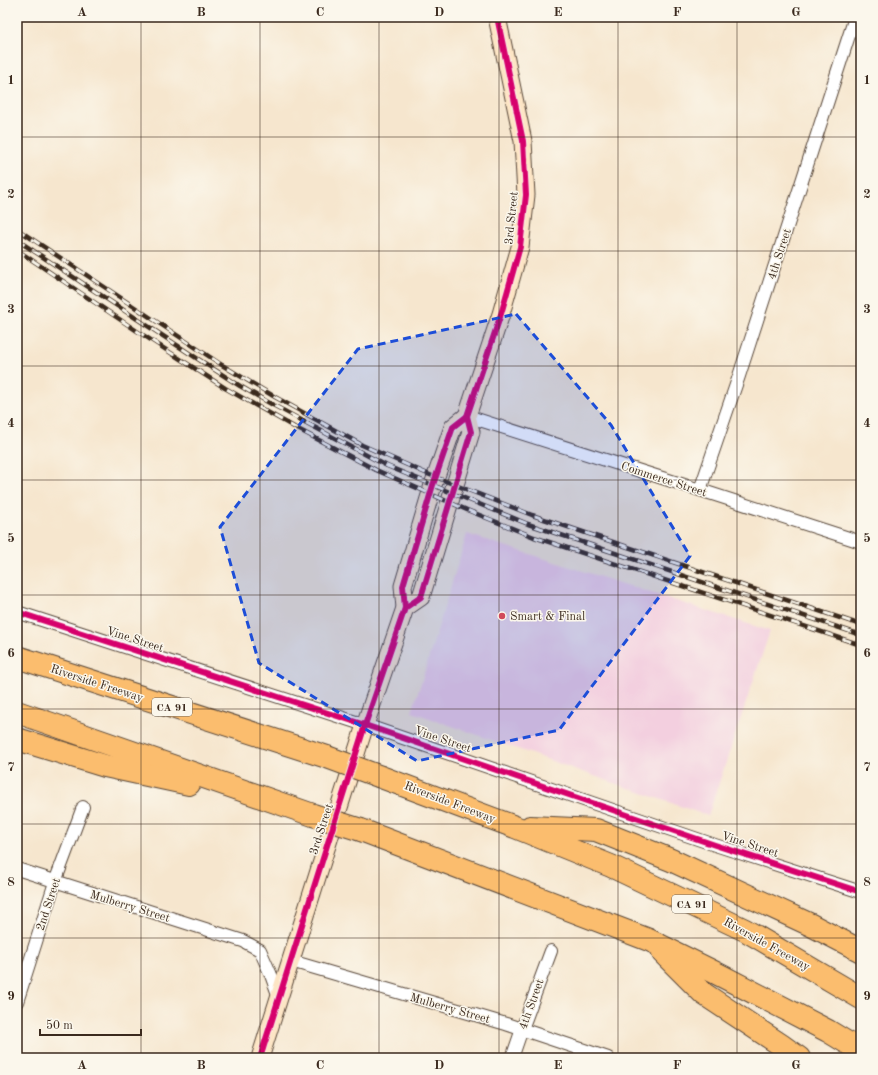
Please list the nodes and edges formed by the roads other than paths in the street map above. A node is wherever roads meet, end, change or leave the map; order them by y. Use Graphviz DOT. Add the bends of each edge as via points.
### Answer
graph roads {
  1 [pos="497,17"];
  2 [pos="855,17"];
  3 [pos="467,416"];
  4 [pos="700,490"];
  5 [pos="861,542"];
  6 [pos="17,612"];
  7 [pos="17,657"];
  8 [pos="17,712"];
  9 [pos="365,725"];
  10 [pos="17,739"];
  11 [pos="282,804"];
  12 [pos="82,806"];
  13 [pos="515,827"];
  14 [pos="17,869"];
  15 [pos="55,882"];
  16 [pos="861,892"];
  17 [pos="649,940"];
  18 [pos="551,951"];
  19 [pos="861,951"];
  20 [pos="291,961"];
  21 [pos="279,996"];
  22 [pos="861,998"];
  23 [pos="17,1002"];
  24 [pos="522,1029"];
  25 [pos="861,1051"];
  26 [pos="260,1058"];
  27 [pos="512,1058"];
  28 [pos="608,1058"];
  29 [pos="799,1058"];
  1 -- 3 [label="main road, 3rd Street" via="523,141 526,195 520,247"];
  2 -- 4 [label="street, 4th Street"];
  3 -- 4 [label="street, Commerce Street"];
  3 -- 9 [label="main road, 3rd Street" via="453,427 433,486 403,586 404,608"];
  4 -- 5 [label="street, Commerce Street"];
  6 -- 9 [label="street, Vine Street"];
  7 -- 13 [label="highway, Riverside Freeway / CA 91, bridge" via="327,757"];
  8 -- 11 [label="highway"];
  9 -- 16 [label="street, Vine Street" via="715,845"];
  9 -- 20 [label="main road, 3rd Street"];
  10 -- 11 [label="highway" via="105,766"];
  11 -- 17 [label="highway, bridge" via="361,830"];
  12 -- 15 [label="street, 2nd Street"];
  13 -- 19 [label="highway" via="596,830 678,863"];
  13 -- 22 [label="highway, Riverside Freeway / CA 91" via="611,866 745,930"];
  14 -- 15 [label="street, Mulberry Street"];
  15 -- 21 [label="street, Mulberry Street" via="243,941 260,950"];
  15 -- 23 [label="street, 2nd Street"];
  17 -- 25 [label="highway" via="828,1031"];
  17 -- 29 [label="highway" via="704,994"];
  18 -- 24 [label="street, 4th Street"];
  20 -- 21 [label="main road, 3rd Street"];
  20 -- 24 [label="street, Mulberry Street"];
  21 -- 26 [label="main road, 3rd Street"];
  24 -- 27 [label="street, 4th Street"];
  24 -- 28 [label="street, Mulberry Street"];
}
